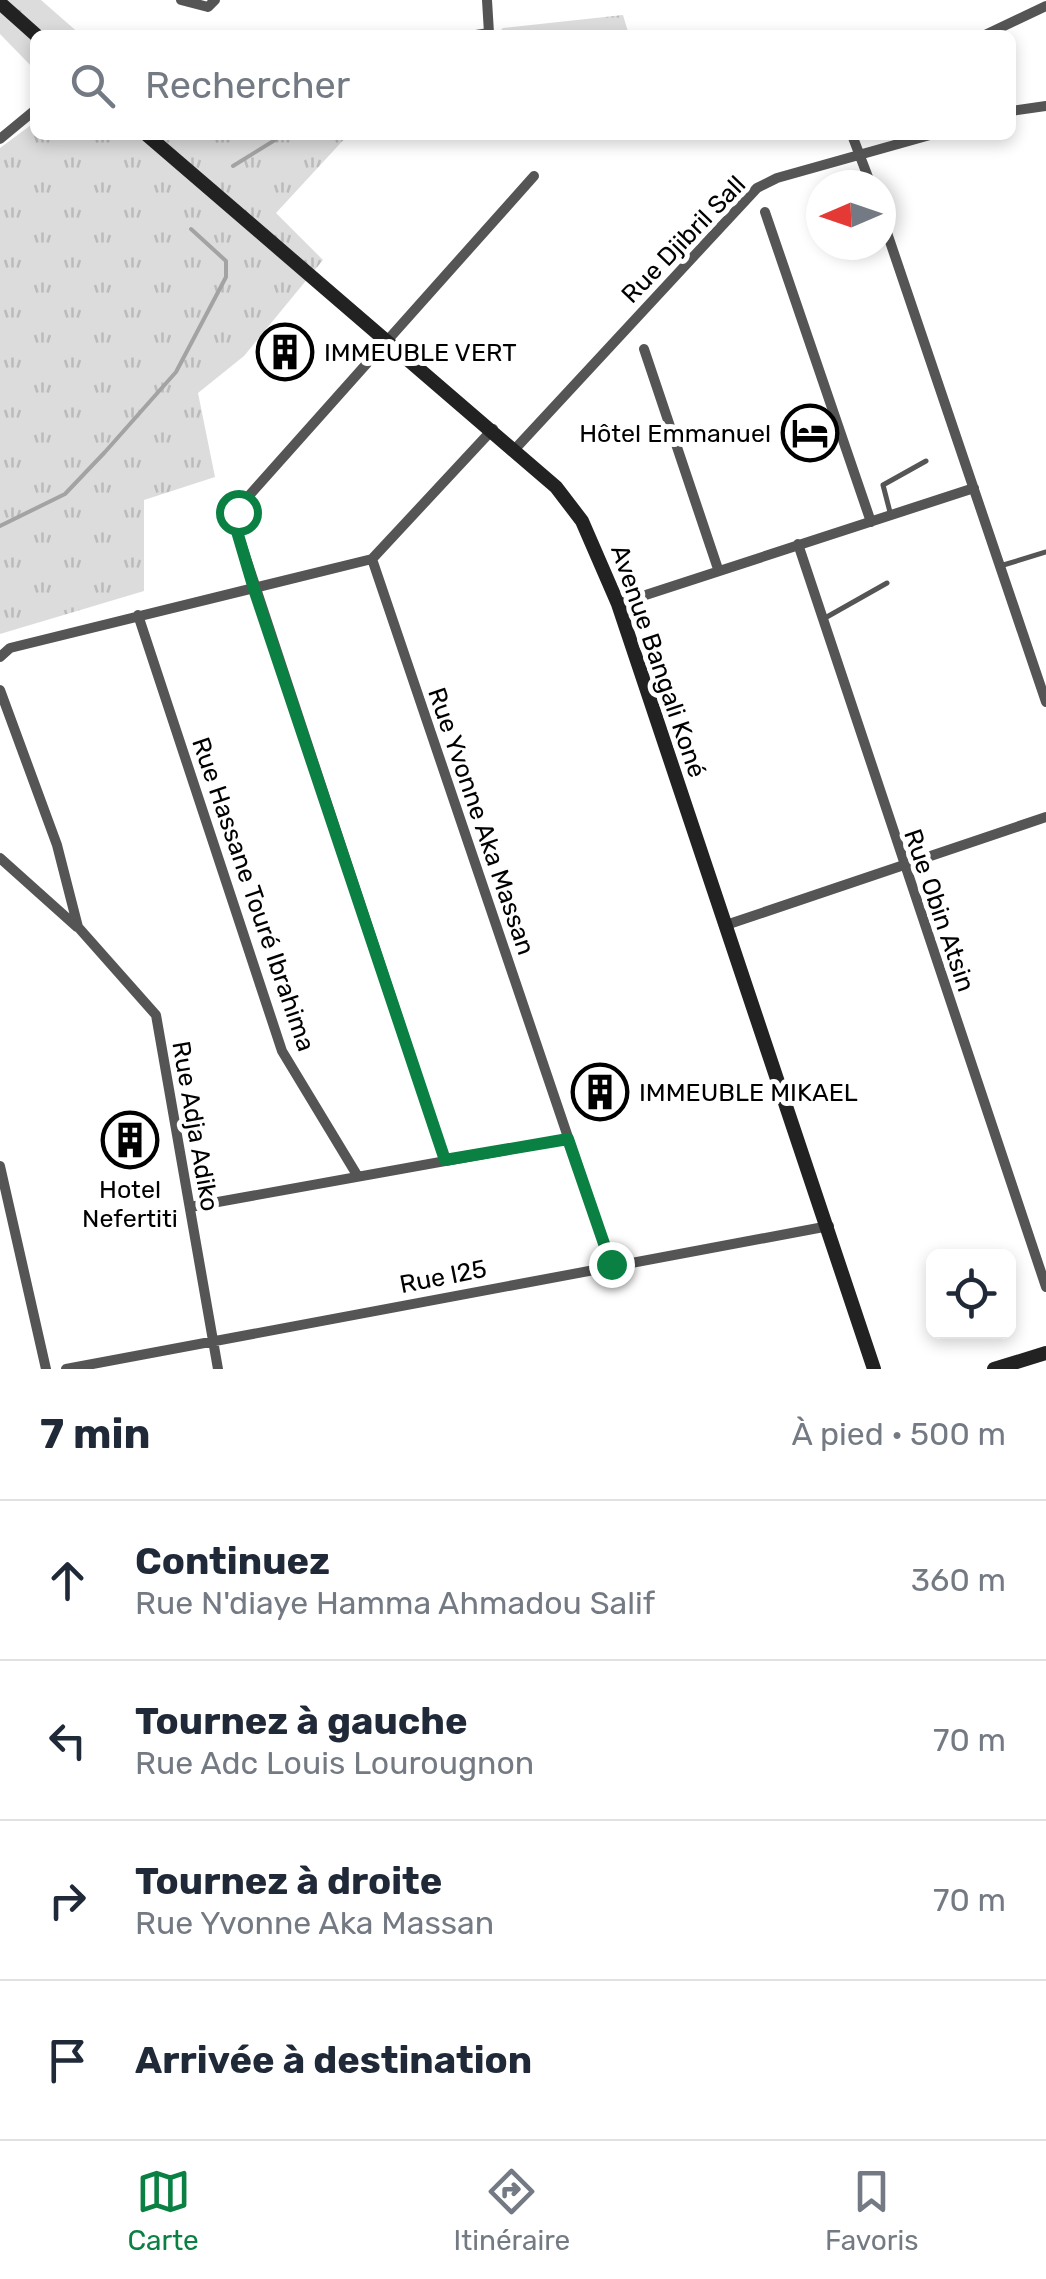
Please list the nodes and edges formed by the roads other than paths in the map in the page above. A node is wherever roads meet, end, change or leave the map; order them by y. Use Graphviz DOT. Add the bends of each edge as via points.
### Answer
graph roads {
  1 [pos="181,0"];
  2 [pos="215,0"];
  3 [pos="486,0"];
  4 [pos="0,3"];
  5 [pos="1046,6"];
  6 [pos="30,30"];
  7 [pos="489,30"];
  8 [pos="996,30"];
  9 [pos="1046,106"];
  10 [pos="1016,110"];
  11 [pos="30,114"];
  12 [pos="0,139"];
  13 [pos="153,140"];
  14 [pos="854,140"];
  15 [pos="913,140"];
  16 [pos="861,155"];
  17 [pos="866,170"];
  18 [pos="534,176"];
  19 [pos="765,212"];
  20 [pos="896,258"];
  21 [pos="388,342"];
  22 [pos="644,349"];
  23 [pos="493,429"];
  24 [pos="515,449"];
  25 [pos="926,461"];
  26 [pos="974,488"];
  27 [pos="890,515"];
  28 [pos="871,522"];
  29 [pos="798,544"];
  30 [pos="1046,552"];
  31 [pos="372,558"];
  32 [pos="1000,566"];
  33 [pos="718,569"];
  34 [pos="888,583"];
  35 [pos="254,589"];
  36 [pos="618,604"];
  37 [pos="138,615"];
  38 [pos="823,620"];
  39 [pos="0,656"];
  40 [pos="0,690"];
  41 [pos="1046,702"];
  42 [pos="1046,818"];
  43 [pos="0,858"];
  44 [pos="904,867"];
  45 [pos="726,925"];
  46 [pos="78,928"];
  47 [pos="568,1139"];
  48 [pos="445,1160"];
  49 [pos="0,1166"];
  50 [pos="357,1175"];
  51 [pos="190,1207"];
  52 [pos="828,1226"];
  53 [pos="611,1264"];
  54 [pos="1046,1287"];
  55 [pos="865,1341"];
  56 [pos="216,1342"];
  57 [pos="1046,1353"];
  58 [pos="46,1369"];
  59 [pos="66,1369"];
  60 [pos="218,1369"];
  61 [pos="863,1369"];
  62 [pos="874,1369"];
  63 [pos="994,1369"];
  1 -- 2 [label="street" via="208,7"];
  3 -- 7 [label="street"];
  4 -- 6 [label="street"];
  5 -- 8 [label="street"];
  9 -- 10 [label="street"];
  11 -- 12 [label="street"];
  13 -- 21 [label="street, Avenue Bangali Koné"];
  14 -- 16 [label="street"];
  15 -- 16 [label="street, Rue Djibril Sall"];
  16 -- 17 [label="street"];
  16 -- 24 [label="street, Rue Djibril Sall" via="776,178 747,196"];
  18 -- 21 [label="street"];
  19 -- 28 [label="street"];
  20 -- 26 [label="street"];
  21 -- 23 [label="street, Avenue Bangali Koné"];
  21 -- 35 [label="street" via="238,512 236,528"];
  22 -- 33 [label="street"];
  23 -- 24 [label="street, Avenue Bangali Koné"];
  23 -- 31 [label="street"];
  24 -- 36 [label="street, Avenue Bangali Koné" via="572,504"];
  25 -- 27 [label="lane" via="886,480"];
  26 -- 27 [label="street"];
  26 -- 32 [label="street"];
  27 -- 28 [label="street"];
  28 -- 29 [label="street"];
  29 -- 33 [label="street"];
  29 -- 38 [label="street, Rue Obin Atsin"];
  30 -- 32 [label="lane"];
  31 -- 35 [label="street"];
  31 -- 47 [label="street, Rue Yvonne Aka Massan"];
  32 -- 41 [label="street"];
  33 -- 36 [label="street"];
  34 -- 38 [label="lane"];
  35 -- 37 [label="street"];
  35 -- 48 [label="street"];
  36 -- 45 [label="street, Avenue Bangali Koné"];
  37 -- 39 [label="street"];
  37 -- 50 [label="street, Rue Hassane Touré Ibrahima" via="282,1050"];
  38 -- 44 [label="street, Rue Obin Atsin"];
  40 -- 46 [label="street, Rue Adja Adiko" via="57,845"];
  42 -- 44 [label="street"];
  43 -- 46 [label="street"];
  44 -- 45 [label="street"];
  44 -- 54 [label="street, Rue Obin Atsin"];
  45 -- 52 [label="street, Avenue Bangali Koné"];
  46 -- 51 [label="street, Rue Adja Adiko" via="156,1015"];
  47 -- 48 [label="street"];
  47 -- 53 [label="street, Rue Yvonne Aka Massan"];
  48 -- 50 [label="street"];
  49 -- 58 [label="street"];
  50 -- 51 [label="street"];
  51 -- 56 [label="street, Rue Adja Adiko"];
  52 -- 53 [label="street, Rue I25"];
  52 -- 55 [label="street, Avenue Bangali Koné"];
  53 -- 56 [label="street, Rue I25"];
  55 -- 61 [label="street"];
  55 -- 62 [label="street, Avenue Bangali Koné"];
  56 -- 59 [label="street, Rue I25"];
  56 -- 60 [label="street, Rue Adja Adiko"];
  57 -- 63 [label="street"];
}
